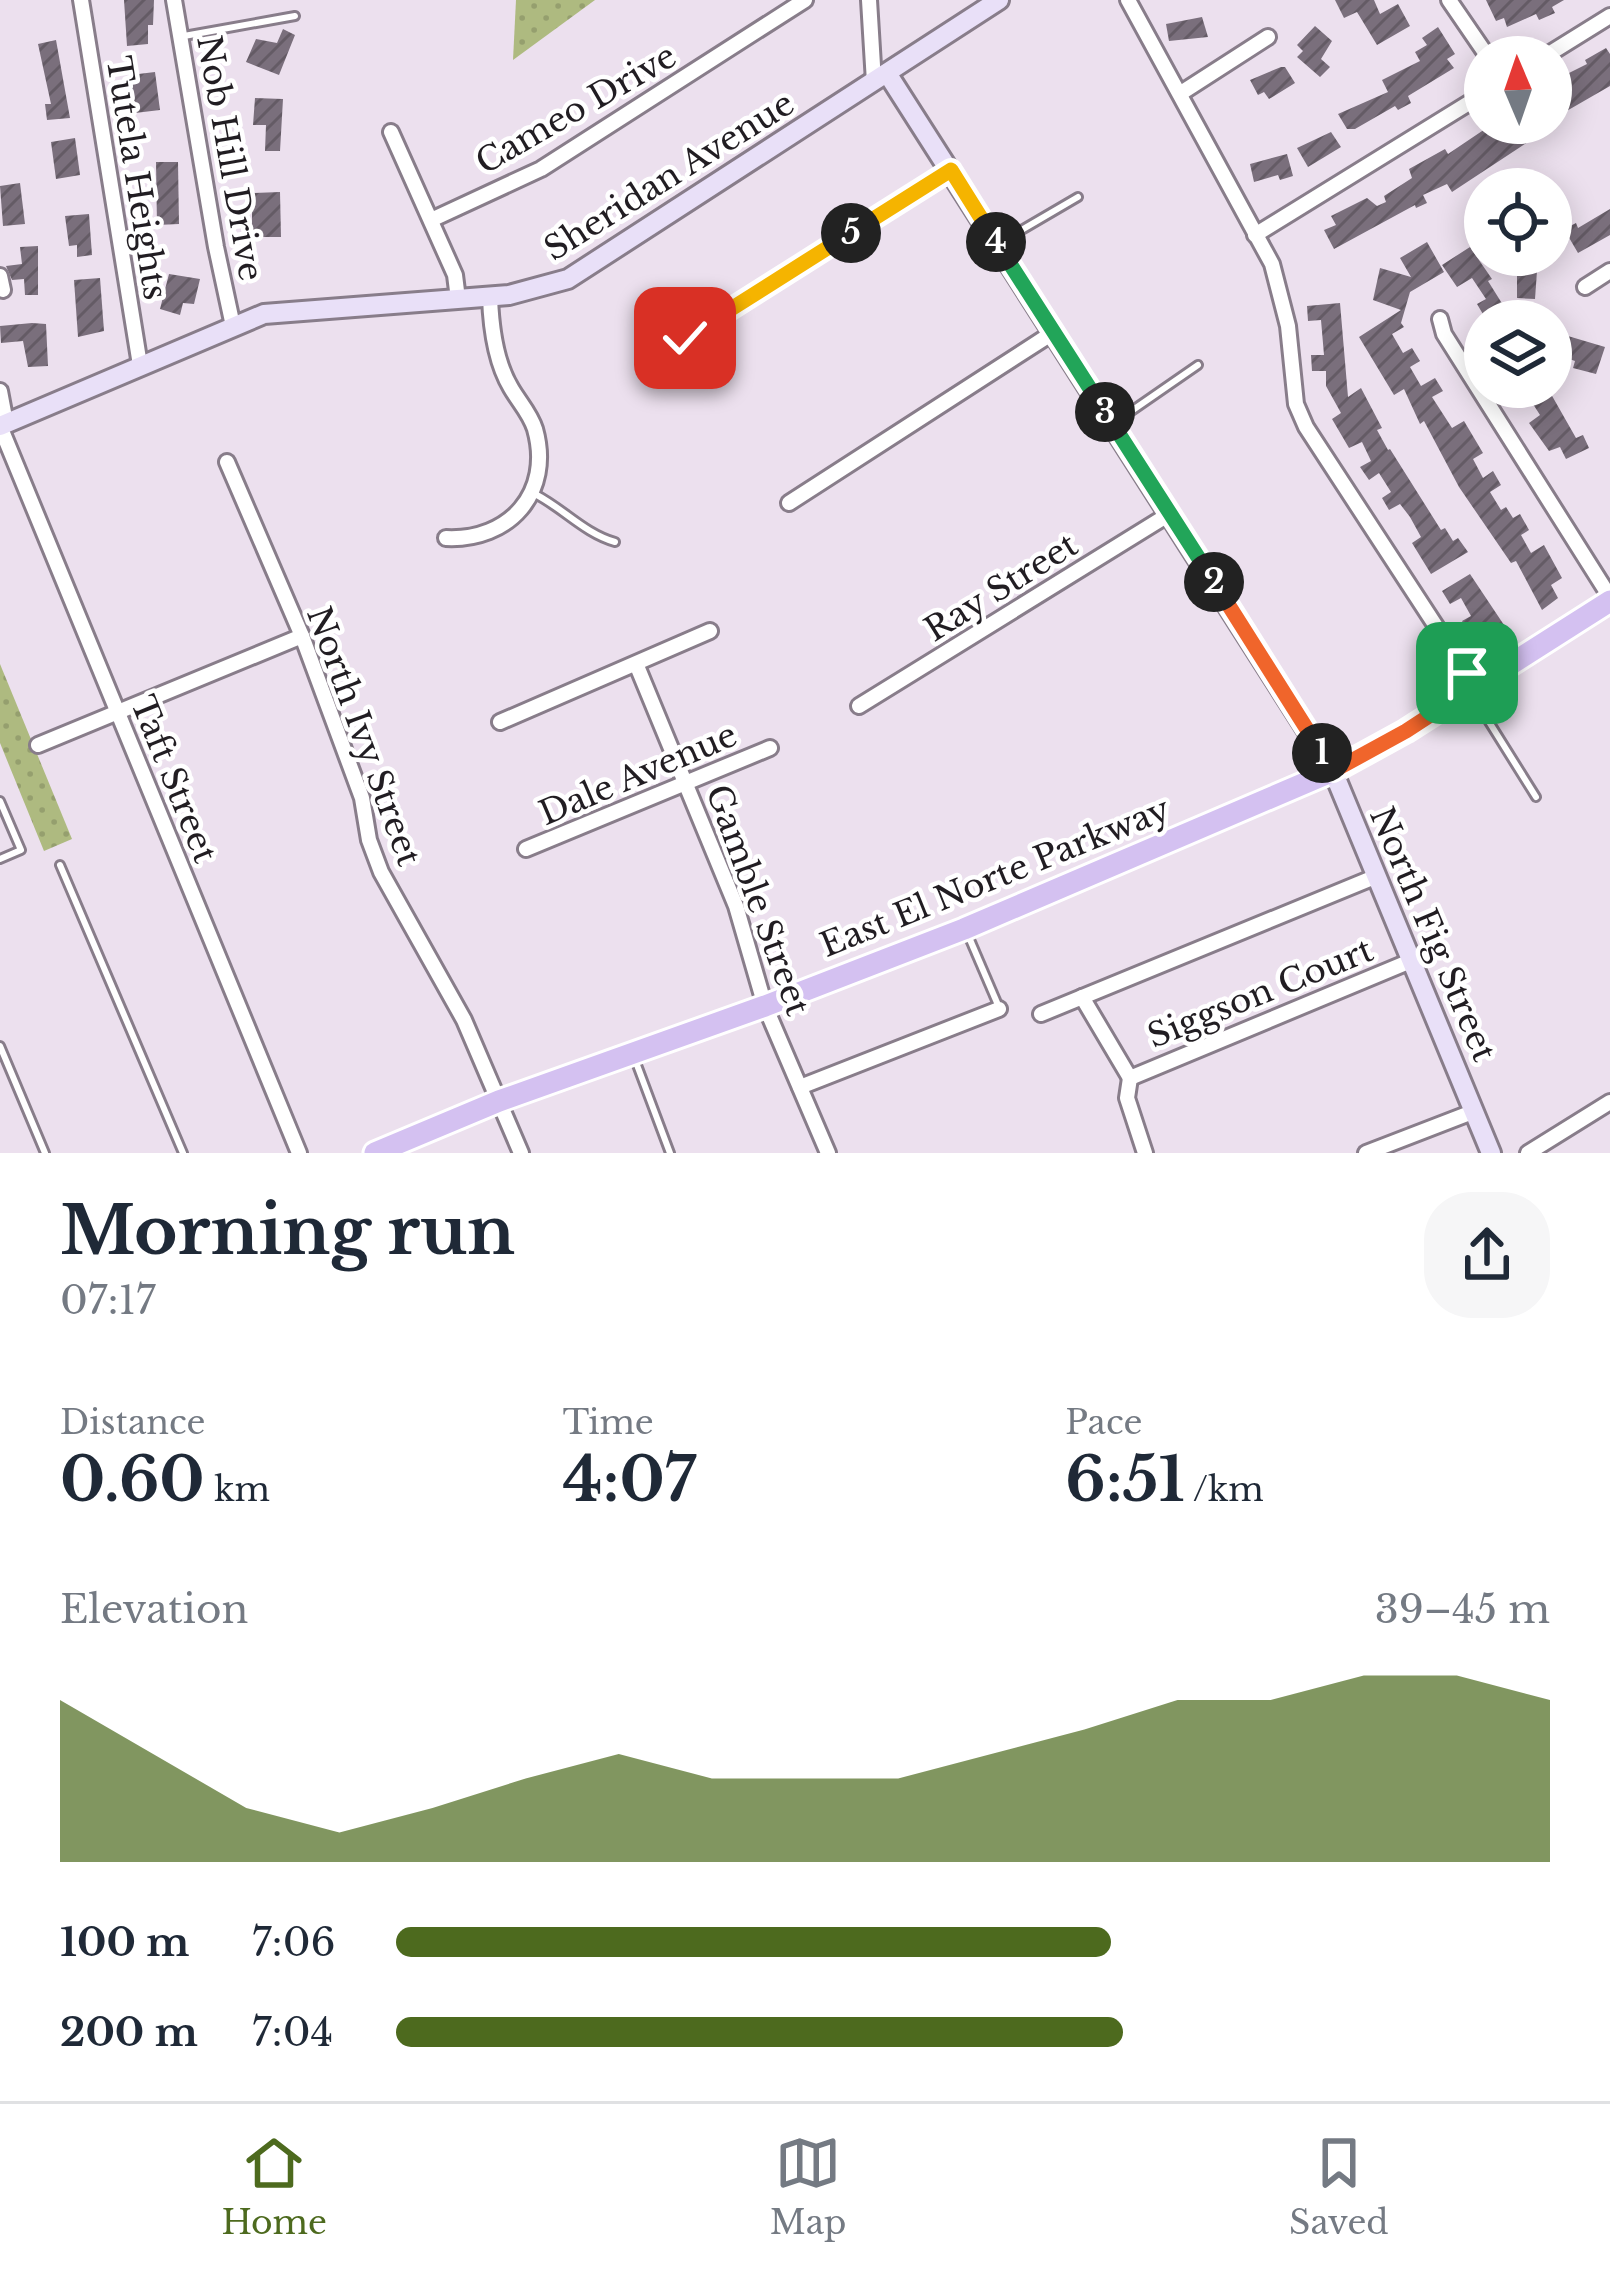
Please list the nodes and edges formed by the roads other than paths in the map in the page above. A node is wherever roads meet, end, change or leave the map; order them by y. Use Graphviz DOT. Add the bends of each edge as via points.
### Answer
graph roads {
  1 [pos="81,0"];
  2 [pos="174,0"];
  3 [pos="805,0"];
  4 [pos="869,0"];
  5 [pos="999,0"];
  6 [pos="1128,0"];
  7 [pos="1449,0"];
  8 [pos="295,16"];
  9 [pos="1610,16"];
  10 [pos="1474,36"];
  11 [pos="181,37"];
  12 [pos="1268,37"];
  13 [pos="1572,40"];
  14 [pos="881,77"];
  15 [pos="1181,93"];
  16 [pos="1464,106"];
  17 [pos="391,132"];
  18 [pos="951,170"];
  19 [pos="1078,197"];
  20 [pos="431,220"];
  21 [pos="1255,236"];
  22 [pos="998,244"];
  23 [pos="1610,271"];
  24 [pos="1585,287"];
  25 [pos="490,297"];
  26 [pos="458,298"];
  27 [pos="1440,319"];
  28 [pos="233,326"];
  29 [pos="1054,332"];
  30 [pos="685,338"];
  31 [pos="140,365"];
  32 [pos="1198,365"];
  33 [pos="0,392"];
  34 [pos="3,424"];
  35 [pos="1113,424"];
  36 [pos="227,462"];
  37 [pos="531,493"];
  38 [pos="789,502"];
  39 [pos="1171,513"];
  40 [pos="446,538"];
  41 [pos="615,542"];
  42 [pos="1610,599"];
  43 [pos="710,631"];
  44 [pos="302,636"];
  45 [pos="637,666"];
  46 [pos="1472,688"];
  47 [pos="859,706"];
  48 [pos="117,712"];
  49 [pos="500,722"];
  50 [pos="38,745"];
  51 [pos="770,748"];
  52 [pos="1333,771"];
  53 [pos="687,781"];
  54 [pos="1536,797"];
  55 [pos="0,801"];
  56 [pos="526,850"];
  57 [pos="0,859"];
  58 [pos="60,865"];
  59 [pos="1377,876"];
  60 [pos="966,928"];
  61 [pos="1413,959"];
  62 [pos="1082,997"];
  63 [pos="765,1006"];
  64 [pos="999,1009"];
  65 [pos="1041,1014"];
  66 [pos="0,1046"];
  67 [pos="632,1053"];
  68 [pos="1130,1078"];
  69 [pos="800,1087"];
  70 [pos="499,1101"];
  71 [pos="1610,1102"];
  72 [pos="1474,1112"];
  73 [pos="45,1153"];
  74 [pos="183,1153"];
  75 [pos="299,1153"];
  76 [pos="376,1153"];
  77 [pos="520,1153"];
  78 [pos="670,1153"];
  79 [pos="828,1153"];
  80 [pos="1144,1153"];
  81 [pos="1366,1153"];
  82 [pos="1491,1153"];
  83 [pos="1528,1153"];
  1 -- 31 [label="street, Tutela Heights"];
  2 -- 11 [label="street, Nob Hill Drive"];
  3 -- 20 [label="street, Cameo Drive" via="541,169"];
  4 -- 14 [label="street"];
  5 -- 14 [label="street, Sheridan Avenue"];
  6 -- 15 [label="street"];
  7 -- 10 [label="street"];
  8 -- 11 [label="lane"];
  9 -- 13 [label="street"];
  11 -- 28 [label="street, Nob Hill Drive"];
  12 -- 15 [label="street"];
  14 -- 18 [label="street, North Fig Street"];
  14 -- 25 [label="street, Sheridan Avenue" via="583,271 539,290"];
  15 -- 21 [label="street"];
  16 -- 21 [label="street"];
  17 -- 20 [label="street"];
  18 -- 22 [label="street, North Fig Street"];
  18 -- 30 [label="street"];
  19 -- 22 [label="lane"];
  20 -- 26 [label="street"];
  21 -- 46 [label="street" via="1283,305 1290,378 1306,427"];
  22 -- 29 [label="street, North Fig Street"];
  23 -- 24 [label="street"];
  25 -- 26 [label="street, Sheridan Avenue"];
  25 -- 37 [label="street" via="504,371 535,429 539,463"];
  26 -- 28 [label="street, Sheridan Avenue" via="290,309"];
  27 -- 42 [label="street"];
  28 -- 31 [label="street, Sheridan Avenue"];
  29 -- 35 [label="street, North Fig Street"];
  29 -- 38 [label="street"];
  31 -- 34 [label="street, Sheridan Avenue"];
  32 -- 35 [label="lane"];
  33 -- 34 [label="street, Taft Street"];
  34 -- 48 [label="street, Taft Street"];
  35 -- 39 [label="street, North Fig Street"];
  36 -- 44 [label="street, North Ivy Street"];
  37 -- 40 [label="street" via="500,529"];
  37 -- 41 [label="lane"];
  39 -- 47 [label="street, Ray Street"];
  39 -- 52 [label="street, North Fig Street"];
  42 -- 46 [label="main road, East El Norte Parkway"];
  43 -- 45 [label="street"];
  44 -- 48 [label="street"];
  44 -- 70 [label="street, North Ivy Street" via="381,872"];
  45 -- 49 [label="street"];
  45 -- 53 [label="street, Gamble Street"];
  46 -- 52 [label="main road, East El Norte Parkway"];
  46 -- 54 [label="lane"];
  48 -- 50 [label="street"];
  48 -- 75 [label="street, Taft Street"];
  51 -- 53 [label="street, Dale Avenue"];
  52 -- 59 [label="street, North Fig Street"];
  52 -- 60 [label="main road, East El Norte Parkway"];
  53 -- 56 [label="street, Dale Avenue"];
  53 -- 63 [label="street, Gamble Street"];
  55 -- 57 [label="lane" via="21,850"];
  58 -- 74 [label="lane"];
  59 -- 61 [label="street, North Fig Street"];
  59 -- 62 [label="street"];
  60 -- 63 [label="main road, East El Norte Parkway"];
  60 -- 64 [label="lane"];
  61 -- 68 [label="street, Siggson Court"];
  61 -- 72 [label="street, North Fig Street"];
  62 -- 65 [label="street"];
  62 -- 68 [label="street"];
  63 -- 67 [label="main road, East El Norte Parkway"];
  63 -- 69 [label="street, Gamble Street"];
  64 -- 69 [label="street"];
  66 -- 73 [label="lane"];
  67 -- 70 [label="main road, East El Norte Parkway"];
  67 -- 78 [label="lane"];
  68 -- 80 [label="street" via="1127,1098"];
  69 -- 79 [label="street, Gamble Street"];
  70 -- 76 [label="main road, East El Norte Parkway"];
  70 -- 77 [label="street, North Ivy Street"];
  71 -- 83 [label="street"];
  72 -- 81 [label="street"];
  72 -- 82 [label="street, North Fig Street"];
}
